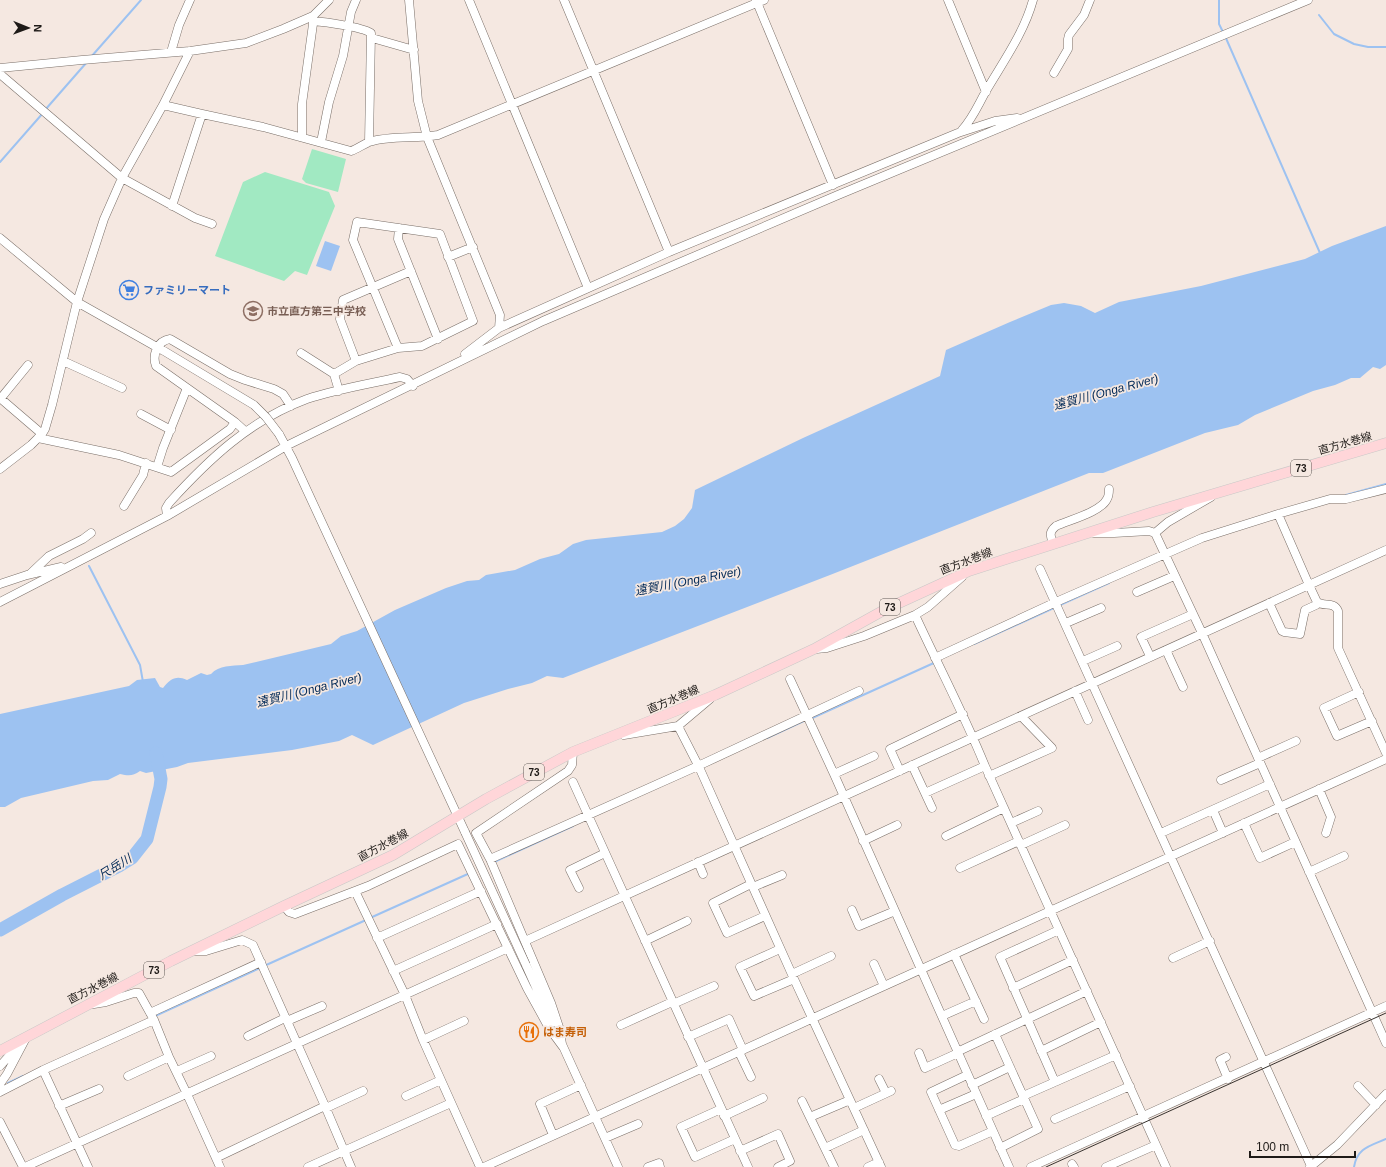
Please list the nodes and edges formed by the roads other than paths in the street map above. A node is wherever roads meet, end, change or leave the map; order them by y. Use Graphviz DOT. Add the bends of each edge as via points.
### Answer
graph roads {
  1 [pos="190,0"];
  2 [pos="329,0"];
  3 [pos="356,0"];
  4 [pos="409,0"];
  5 [pos="469,0"];
  6 [pos="564,0"];
  7 [pos="948,0"];
  8 [pos="1033,0"];
  9 [pos="1090,0"];
  10 [pos="1308,0"];
  11 [pos="759,1"];
  12 [pos="313,18"];
  13 [pos="348,27"];
  14 [pos="372,38"];
  15 [pos="414,50"];
  16 [pos="190,51"];
  17 [pos="171,52"];
  18 [pos="0,68"];
  19 [pos="593,71"];
  20 [pos="1054,73"];
  21 [pos="0,74"];
  22 [pos="986,92"];
  23 [pos="163,104"];
  24 [pos="512,105"];
  25 [pos="202,114"];
  26 [pos="1025,117"];
  27 [pos="958,133"];
  28 [pos="302,137"];
  29 [pos="427,137"];
  30 [pos="322,142"];
  31 [pos="369,142"];
  32 [pos="122,178"];
  33 [pos="833,185"];
  34 [pos="172,206"];
  35 [pos="212,224"];
  36 [pos="399,228"];
  37 [pos="0,238"];
  38 [pos="472,247"];
  39 [pos="669,252"];
  40 [pos="448,257"];
  41 [pos="411,271"];
  42 [pos="373,288"];
  43 [pos="588,288"];
  44 [pos="78,302"];
  45 [pos="498,328"];
  46 [pos="438,339"];
  47 [pos="398,348"];
  48 [pos="161,350"];
  49 [pos="301,353"];
  50 [pos="63,360"];
  51 [pos="356,361"];
  52 [pos="28,365"];
  53 [pos="448,366"];
  54 [pos="334,374"];
  55 [pos="413,386"];
  56 [pos="122,388"];
  57 [pos="187,388"];
  58 [pos="339,391"];
  59 [pos="0,398"];
  60 [pos="291,406"];
  61 [pos="141,414"];
  62 [pos="235,422"];
  63 [pos="170,430"];
  64 [pos="245,431"];
  65 [pos="40,436"];
  66 [pos="1386,443"];
  67 [pos="286,446"];
  68 [pos="146,463"];
  69 [pos="157,467"];
  70 [pos="0,469"];
  71 [pos="1109,489"];
  72 [pos="1386,489"];
  73 [pos="1217,493"];
  74 [pos="124,506"];
  75 [pos="167,516"];
  76 [pos="1279,516"];
  77 [pos="1089,532"];
  78 [pos="91,533"];
  79 [pos="1155,534"];
  80 [pos="1053,543"];
  81 [pos="1386,550"];
  82 [pos="1164,553"];
  83 [pos="70,566"];
  84 [pos="1040,569"];
  85 [pos="969,571"];
  86 [pos="30,574"];
  87 [pos="1174,576"];
  88 [pos="0,584"];
  89 [pos="1308,584"];
  90 [pos="1138,592"];
  91 [pos="0,602"];
  92 [pos="1317,602"];
  93 [pos="1269,603"];
  94 [pos="1057,605"];
  95 [pos="1101,608"];
  96 [pos="915,614"];
  97 [pos="1193,614"];
  98 [pos="1066,623"];
  99 [pos="1201,632"];
  100 [pos="1117,646"];
  101 [pos="814,649"];
  102 [pos="1166,650"];
  103 [pos="1150,655"];
  104 [pos="936,660"];
  105 [pos="1083,661"];
  106 [pos="790,679"];
  107 [pos="1092,681"];
  108 [pos="1183,687"];
  109 [pos="1075,691"];
  110 [pos="859,692"];
  111 [pos="1359,692"];
  112 [pos="715,695"];
  113 [pos="963,714"];
  114 [pos="1021,716"];
  115 [pos="808,718"];
  116 [pos="1088,720"];
  117 [pos="1372,721"];
  118 [pos="678,726"];
  119 [pos="972,735"];
  120 [pos="614,736"];
  121 [pos="1296,741"];
  122 [pos="573,752"];
  123 [pos="1386,753"];
  124 [pos="874,756"];
  125 [pos="1386,759"];
  126 [pos="1259,760"];
  127 [pos="912,765"];
  128 [pos="985,766"];
  129 [pos="699,768"];
  130 [pos="899,768"];
  131 [pos="834,774"];
  132 [pos="989,776"];
  133 [pos="1221,780"];
  134 [pos="573,782"];
  135 [pos="1270,784"];
  136 [pos="1319,789"];
  137 [pos="925,793"];
  138 [pos="843,794"];
  139 [pos="932,808"];
  140 [pos="1004,808"];
  141 [pos="1280,808"];
  142 [pos="1213,810"];
  143 [pos="1038,811"];
  144 [pos="456,812"];
  145 [pos="589,817"];
  146 [pos="1011,823"];
  147 [pos="1244,823"];
  148 [pos="897,825"];
  149 [pos="1065,825"];
  150 [pos="1161,833"];
  151 [pos="1223,833"];
  152 [pos="1326,834"];
  153 [pos="946,836"];
  154 [pos="863,841"];
  155 [pos="1295,842"];
  156 [pos="1020,843"];
  157 [pos="733,844"];
  158 [pos="605,853"];
  159 [pos="1171,856"];
  160 [pos="1344,856"];
  161 [pos="491,862"];
  162 [pos="698,862"];
  163 [pos="960,868"];
  164 [pos="1309,872"];
  165 [pos="703,874"];
  166 [pos="782,875"];
  167 [pos="752,886"];
  168 [pos="579,888"];
  169 [pos="355,891"];
  170 [pos="481,891"];
  171 [pos="623,893"];
  172 [pos="284,906"];
  173 [pos="852,910"];
  174 [pos="1050,910"];
  175 [pos="895,911"];
  176 [pos="765,916"];
  177 [pos="687,921"];
  178 [pos="497,924"];
  179 [pos="1059,930"];
  180 [pos="377,938"];
  181 [pos="524,938"];
  182 [pos="645,941"];
  183 [pos="1210,941"];
  184 [pos="507,945"];
  185 [pos="780,949"];
  186 [pos="191,951"];
  187 [pos="954,954"];
  188 [pos="831,956"];
  189 [pos="1173,958"];
  190 [pos="1073,960"];
  191 [pos="874,964"];
  192 [pos="262,965"];
  193 [pos="921,969"];
  194 [pos="393,971"];
  195 [pos="793,976"];
  196 [pos="714,986"];
  197 [pos="884,986"];
  198 [pos="1013,988"];
  199 [pos="1087,992"];
  200 [pos="403,993"];
  201 [pos="976,1001"];
  202 [pos="673,1003"];
  203 [pos="87,1005"];
  204 [pos="322,1006"];
  205 [pos="1386,1006"];
  206 [pos="1372,1013"];
  207 [pos="942,1016"];
  208 [pos="153,1017"];
  209 [pos="813,1018"];
  210 [pos="984,1019"];
  211 [pos="1027,1019"];
  212 [pos="286,1020"];
  213 [pos="464,1021"];
  214 [pos="1101,1022"];
  215 [pos="621,1025"];
  216 [pos="995,1034"];
  217 [pos="248,1036"];
  218 [pos="688,1037"];
  219 [pos="26,1038"];
  220 [pos="423,1040"];
  221 [pos="297,1042"];
  222 [pos="1386,1043"];
  223 [pos="563,1047"];
  224 [pos="0,1051"];
  225 [pos="741,1051"];
  226 [pos="1041,1051"];
  227 [pos="919,1053"];
  228 [pos="958,1053"];
  229 [pos="1116,1055"];
  230 [pos="211,1056"];
  231 [pos="169,1057"];
  232 [pos="1226,1057"];
  233 [pos="1264,1062"];
  234 [pos="0,1066"];
  235 [pos="1010,1067"];
  236 [pos="702,1068"];
  237 [pos="43,1070"];
  238 [pos="177,1071"];
  239 [pos="968,1075"];
  240 [pos="128,1076"];
  241 [pos="750,1077"];
  242 [pos="879,1079"];
  243 [pos="1228,1079"];
  244 [pos="441,1080"];
  245 [pos="1055,1082"];
  246 [pos="0,1084"];
  247 [pos="581,1085"];
  248 [pos="972,1085"];
  249 [pos="1130,1086"];
  250 [pos="1358,1086"];
  251 [pos="98,1089"];
  252 [pos="363,1091"];
  253 [pos="0,1092"];
  254 [pos="186,1092"];
  255 [pos="976,1094"];
  256 [pos="1386,1094"];
  257 [pos="406,1096"];
  258 [pos="763,1098"];
  259 [pos="1024,1098"];
  260 [pos="850,1100"];
  261 [pos="802,1101"];
  262 [pos="451,1104"];
  263 [pos="1376,1105"];
  264 [pos="60,1106"];
  265 [pos="326,1107"];
  266 [pos="854,1108"];
  267 [pos="939,1110"];
  268 [pos="723,1112"];
  269 [pos="595,1116"];
  270 [pos="986,1116"];
  271 [pos="810,1117"];
  272 [pos="1143,1117"];
  273 [pos="1056,1120"];
  274 [pos="0,1122"];
  275 [pos="638,1124"];
  276 [pos="864,1130"];
  277 [pos="992,1131"];
  278 [pos="553,1136"];
  279 [pos="605,1138"];
  280 [pos="735,1139"];
  281 [pos="76,1142"];
  282 [pos="1156,1145"];
  283 [pos="825,1148"];
  284 [pos="1000,1148"];
  285 [pos="344,1151"];
  286 [pos="740,1151"];
  287 [pos="216,1158"];
  288 [pos="880,1165"];
  289 [pos="23,1166"];
  290 [pos="1311,1166"];
  291 [pos="88,1167"];
  292 [pos="220,1167"];
  293 [pos="308,1167"];
  294 [pos="351,1167"];
  295 [pos="480,1167"];
  296 [pos="484,1167"];
  297 [pos="618,1167"];
  298 [pos="648,1167"];
  299 [pos="660,1167"];
  300 [pos="748,1167"];
  301 [pos="778,1167"];
  302 [pos="834,1167"];
  303 [pos="868,1167"];
  304 [pos="1009,1167"];
  305 [pos="1031,1167"];
  306 [pos="1106,1167"];
  307 [pos="1166,1167"];
  1 -- 17 [label="street"];
  2 -- 12 [label="street"];
  3 -- 13 [label="street"];
  4 -- 15 [label="street"];
  5 -- 24 [label="street"];
  6 -- 19 [label="street"];
  7 -- 22 [label="street"];
  8 -- 22 [label="street" via="1022,29"];
  9 -- 20 [label="street" via="1084,14 1069,34 1068,49"];
  10 -- 26 [label="street"];
  11 -- 19 [label="street"];
  11 -- 33 [label="street"];
  12 -- 13 [label="street"];
  12 -- 16 [label="street" via="246,43"];
  12 -- 28 [label="street" via="302,104"];
  13 -- 14 [label="street" via="368,31"];
  13 -- 30 [label="street"];
  14 -- 15 [label="street"];
  14 -- 31 [label="street"];
  15 -- 29 [label="street" via="418,102"];
  16 -- 17 [label="street"];
  16 -- 23 [label="street"];
  17 -- 18 [label="street"];
  19 -- 24 [label="street"];
  19 -- 39 [label="street"];
  21 -- 32 [label="street"];
  22 -- 27 [label="street" via="969,122"];
  23 -- 25 [label="street"];
  23 -- 32 [label="street"];
  24 -- 29 [label="street" via="438,135"];
  24 -- 43 [label="street"];
  25 -- 28 [label="street"];
  25 -- 34 [label="street"];
  26 -- 27 [label="street" via="994,121"];
  26 -- 53 [label="street" via="550,318"];
  27 -- 33 [label="street"];
  28 -- 30 [label="street"];
  29 -- 31 [label="street"];
  29 -- 38 [label="street"];
  30 -- 31 [label="street" via="351,151"];
  32 -- 34 [label="street"];
  32 -- 44 [label="street" via="104,219"];
  33 -- 39 [label="street"];
  34 -- 35 [label="street"];
  36 -- 40 [label="street" via="440,234"];
  36 -- 41 [label="street" via="398,239"];
  36 -- 42 [label="street" via="357,222 353,240"];
  37 -- 44 [label="street"];
  38 -- 40 [label="street"];
  38 -- 45 [label="street" via="500,315"];
  39 -- 43 [label="street"];
  40 -- 46 [label="street" via="473,321"];
  41 -- 42 [label="street"];
  41 -- 46 [label="street"];
  42 -- 47 [label="street"];
  42 -- 51 [label="street" via="343,300 340,319"];
  43 -- 45 [label="street"];
  44 -- 48 [label="street"];
  44 -- 50 [label="street"];
  45 -- 53 [label="street"];
  46 -- 47 [label="street" via="422,346"];
  47 -- 51 [label="street"];
  48 -- 57 [label="street" via="154,357 156,366"];
  48 -- 60 [label="street" via="160,343 170,339 230,374 274,389 287,398"];
  48 -- 67 [label="street, bridge" via="254,405 266,417"];
  49 -- 54 [label="street"];
  50 -- 56 [label="street"];
  50 -- 65 [label="street" via="45,429"];
  51 -- 54 [label="street"];
  52 -- 59 [label="street"];
  53 -- 55 [label="street"];
  54 -- 58 [label="street"];
  55 -- 58 [label="street" via="400,377"];
  55 -- 67 [label="street"];
  57 -- 62 [label="street"];
  57 -- 63 [label="street"];
  58 -- 60 [label="street"];
  59 -- 65 [label="street"];
  60 -- 64 [label="street"];
  61 -- 63 [label="street"];
  62 -- 64 [label="street"];
  62 -- 69 [label="street" via="230,429 171,472"];
  63 -- 69 [label="street"];
  64 -- 75 [label="street" via="201,468 179,491 166,508"];
  65 -- 68 [label="street"];
  65 -- 70 [label="street"];
  66 -- 73 [label="main road, 直方水巻線 / 73"];
  67 -- 75 [label="street"];
  67 -- 144 [label="street"];
  68 -- 69 [label="street"];
  68 -- 74 [label="street" via="143,475"];
  71 -- 80 [label="street" via="1107,500 1096,509 1051,530"];
  72 -- 76 [label="street" via="1330,499"];
  73 -- 77 [label="main road, 直方水巻線 / 73"];
  73 -- 79 [label="street" via="1168,522"];
  75 -- 83 [label="street"];
  76 -- 82 [label="street" via="1202,538"];
  76 -- 89 [label="street"];
  77 -- 79 [label="street" via="1149,531"];
  77 -- 80 [label="main road, 直方水巻線 / 73"];
  78 -- 86 [label="street" via="50,556"];
  79 -- 82 [label="street"];
  80 -- 85 [label="main road, 直方水巻線 / 73"];
  81 -- 89 [label="street"];
  82 -- 87 [label="street"];
  82 -- 94 [label="street"];
  83 -- 86 [label="street"];
  83 -- 91 [label="street"];
  84 -- 94 [label="street"];
  85 -- 96 [label="street" via="928,607"];
  85 -- 101 [label="main road, 直方水巻線 / 73" via="886,609"];
  86 -- 88 [label="street"];
  87 -- 90 [label="street"];
  87 -- 97 [label="street"];
  89 -- 92 [label="street"];
  89 -- 93 [label="street"];
  92 -- 93 [label="street" via="1305,610 1300,634 1282,631"];
  92 -- 111 [label="street" via="1333,605 1338,611 1338,648"];
  93 -- 99 [label="street"];
  94 -- 98 [label="street"];
  94 -- 104 [label="street"];
  95 -- 98 [label="street"];
  96 -- 101 [label="street" via="857,638 827,648"];
  96 -- 104 [label="street"];
  97 -- 99 [label="street"];
  97 -- 103 [label="street" via="1141,637"];
  98 -- 105 [label="street"];
  99 -- 102 [label="street"];
  99 -- 126 [label="street"];
  100 -- 105 [label="street"];
  101 -- 112 [label="main road, 直方水巻線 / 73"];
  102 -- 103 [label="street"];
  102 -- 108 [label="street"];
  103 -- 107 [label="street"];
  104 -- 113 [label="street"];
  105 -- 107 [label="street"];
  106 -- 115 [label="street"];
  107 -- 109 [label="street"];
  107 -- 150 [label="street"];
  109 -- 114 [label="street"];
  109 -- 116 [label="street"];
  110 -- 115 [label="street"];
  111 -- 117 [label="street"];
  111 -- 117 [label="street" via="1324,708 1337,736"];
  112 -- 118 [label="street"];
  112 -- 120 [label="main road, 直方水巻線 / 73"];
  113 -- 119 [label="street"];
  113 -- 130 [label="street" via="890,748"];
  114 -- 119 [label="street"];
  114 -- 132 [label="street" via="1052,748"];
  115 -- 129 [label="street"];
  115 -- 131 [label="street"];
  117 -- 123 [label="street"];
  118 -- 120 [label="street"];
  118 -- 129 [label="street"];
  119 -- 127 [label="street"];
  119 -- 128 [label="street"];
  120 -- 122 [label="main road, 直方水巻線 / 73"];
  121 -- 126 [label="street"];
  122 -- 144 [label="main road, 直方水巻線 / 73" via="486,799"];
  122 -- 161 [label="street" via="572,765 568,770 476,833"];
  124 -- 131 [label="street"];
  125 -- 136 [label="street"];
  126 -- 133 [label="street"];
  126 -- 135 [label="street"];
  127 -- 130 [label="street"];
  127 -- 137 [label="street"];
  128 -- 132 [label="street"];
  128 -- 137 [label="street"];
  129 -- 145 [label="street"];
  129 -- 157 [label="street"];
  130 -- 138 [label="street"];
  131 -- 138 [label="street"];
  132 -- 140 [label="street"];
  134 -- 145 [label="street"];
  135 -- 141 [label="street"];
  135 -- 142 [label="street"];
  136 -- 141 [label="street"];
  136 -- 152 [label="street" via="1331,817"];
  137 -- 139 [label="street"];
  138 -- 154 [label="street"];
  138 -- 157 [label="street"];
  140 -- 146 [label="street"];
  140 -- 153 [label="street"];
  141 -- 147 [label="street"];
  141 -- 155 [label="street"];
  142 -- 150 [label="street"];
  142 -- 151 [label="street"];
  143 -- 146 [label="street"];
  144 -- 172 [label="main road, 直方水巻線 / 73" via="394,855"];
  144 -- 223 [label="street, bridge"];
  145 -- 158 [label="street"];
  145 -- 161 [label="street"];
  146 -- 156 [label="street"];
  147 -- 151 [label="street"];
  147 -- 155 [label="street" via="1260,858"];
  148 -- 154 [label="street"];
  149 -- 156 [label="street"];
  150 -- 159 [label="street"];
  151 -- 159 [label="street"];
  154 -- 175 [label="street"];
  155 -- 164 [label="street"];
  156 -- 163 [label="street"];
  156 -- 174 [label="street"];
  157 -- 162 [label="street"];
  157 -- 167 [label="street"];
  158 -- 168 [label="street" via="570,870"];
  158 -- 171 [label="street"];
  159 -- 174 [label="street"];
  159 -- 183 [label="street"];
  160 -- 164 [label="street"];
  161 -- 181 [label="street"];
  162 -- 165 [label="street"];
  162 -- 171 [label="street"];
  164 -- 206 [label="street"];
  166 -- 167 [label="street"];
  167 -- 176 [label="street"];
  167 -- 176 [label="street" via="712,903 727,933"];
  169 -- 170 [label="street" via="458,844"];
  169 -- 172 [label="street" via="295,914"];
  169 -- 180 [label="street"];
  170 -- 178 [label="street"];
  170 -- 180 [label="street"];
  171 -- 181 [label="street"];
  171 -- 182 [label="street"];
  172 -- 186 [label="main road, 直方水巻線 / 73"];
  173 -- 175 [label="street" via="859,926"];
  174 -- 179 [label="street"];
  174 -- 187 [label="street"];
  175 -- 193 [label="street"];
  176 -- 185 [label="street"];
  177 -- 182 [label="street"];
  178 -- 184 [label="street"];
  178 -- 194 [label="street"];
  179 -- 190 [label="street"];
  179 -- 198 [label="street" via="1000,957"];
  180 -- 194 [label="street"];
  181 -- 223 [label="street" via="551,1003"];
  182 -- 202 [label="street"];
  183 -- 189 [label="street"];
  183 -- 233 [label="street"];
  184 -- 200 [label="street"];
  184 -- 223 [label="street" via="549,1028"];
  185 -- 195 [label="street"];
  185 -- 195 [label="street" via="740,967 754,996"];
  186 -- 192 [label="street" via="206,951 242,940 253,945"];
  186 -- 203 [label="main road, 直方水巻線 / 73"];
  187 -- 193 [label="street"];
  187 -- 201 [label="street"];
  188 -- 195 [label="street"];
  190 -- 198 [label="street"];
  190 -- 199 [label="street"];
  191 -- 197 [label="street"];
  192 -- 208 [label="street"];
  192 -- 212 [label="street"];
  193 -- 197 [label="street"];
  193 -- 207 [label="street"];
  194 -- 200 [label="street"];
  195 -- 209 [label="street"];
  196 -- 202 [label="street"];
  197 -- 209 [label="street"];
  198 -- 211 [label="street"];
  199 -- 211 [label="street"];
  199 -- 214 [label="street"];
  200 -- 220 [label="street"];
  200 -- 221 [label="street"];
  201 -- 207 [label="street"];
  201 -- 210 [label="street"];
  202 -- 215 [label="street"];
  202 -- 218 [label="street"];
  203 -- 208 [label="street" via="139,993"];
  203 -- 219 [label="main road, 直方水巻線 / 73"];
  204 -- 212 [label="street"];
  205 -- 206 [label="street"];
  206 -- 222 [label="street"];
  206 -- 233 [label="street"];
  207 -- 228 [label="street"];
  208 -- 231 [label="street"];
  208 -- 237 [label="street"];
  209 -- 225 [label="street"];
  209 -- 260 [label="street"];
  211 -- 216 [label="street"];
  211 -- 226 [label="street"];
  212 -- 217 [label="street"];
  212 -- 221 [label="street"];
  213 -- 220 [label="street"];
  214 -- 226 [label="street"];
  214 -- 229 [label="street"];
  216 -- 228 [label="street"];
  216 -- 235 [label="street"];
  218 -- 225 [label="street" via="729,1020"];
  218 -- 236 [label="street"];
  219 -- 224 [label="main road, 直方水巻線 / 73"];
  219 -- 234 [label="street"];
  219 -- 246 [label="street"];
  220 -- 244 [label="street"];
  221 -- 254 [label="street"];
  221 -- 265 [label="street"];
  223 -- 247 [label="street"];
  225 -- 236 [label="street"];
  225 -- 241 [label="street"];
  226 -- 245 [label="street"];
  227 -- 228 [label="street" via="925,1068"];
  228 -- 239 [label="street"];
  229 -- 245 [label="street"];
  229 -- 249 [label="street"];
  230 -- 238 [label="street"];
  231 -- 238 [label="street"];
  231 -- 240 [label="street"];
  232 -- 243 [label="street" via="1220,1060"];
  233 -- 243 [label="street"];
  233 -- 290 [label="street"];
  235 -- 248 [label="street"];
  235 -- 259 [label="street"];
  236 -- 268 [label="street"];
  236 -- 269 [label="street"];
  237 -- 253 [label="street"];
  237 -- 264 [label="street"];
  238 -- 254 [label="street"];
  239 -- 248 [label="street"];
  239 -- 267 [label="street" via="931,1092"];
  242 -- 266 [label="street" via="888,1092"];
  243 -- 272 [label="street"];
  244 -- 257 [label="street"];
  244 -- 262 [label="street"];
  245 -- 259 [label="street"];
  247 -- 269 [label="street"];
  247 -- 278 [label="street" via="540,1104"];
  248 -- 255 [label="street"];
  249 -- 272 [label="street"];
  249 -- 273 [label="street"];
  250 -- 263 [label="street"];
  251 -- 264 [label="street"];
  252 -- 265 [label="street"];
  254 -- 281 [label="street"];
  254 -- 287 [label="street"];
  255 -- 267 [label="street"];
  255 -- 270 [label="street"];
  256 -- 263 [label="street"];
  258 -- 268 [label="street"];
  259 -- 270 [label="street"];
  259 -- 284 [label="street" via="1038,1129"];
  260 -- 266 [label="street"];
  260 -- 271 [label="street"];
  261 -- 271 [label="street"];
  262 -- 285 [label="street"];
  262 -- 295 [label="street"];
  263 -- 290 [label="street" via="1337,1145"];
  264 -- 281 [label="street"];
  265 -- 285 [label="street"];
  265 -- 287 [label="street"];
  266 -- 276 [label="street"];
  267 -- 277 [label="street" via="955,1145 959,1146"];
  268 -- 280 [label="street"];
  268 -- 280 [label="street" via="681,1127 695,1156"];
  269 -- 278 [label="street"];
  269 -- 279 [label="street"];
  270 -- 277 [label="street"];
  271 -- 283 [label="street"];
  272 -- 282 [label="street"];
  272 -- 305 [label="street"];
  274 -- 289 [label="street"];
  275 -- 279 [label="street"];
  276 -- 283 [label="street"];
  276 -- 288 [label="street"];
  277 -- 284 [label="street"];
  278 -- 296 [label="street"];
  279 -- 297 [label="street"];
  280 -- 286 [label="street"];
  281 -- 289 [label="street"];
  281 -- 291 [label="street"];
  282 -- 306 [label="street"];
  282 -- 307 [label="street"];
  283 -- 302 [label="street"];
  284 -- 304 [label="street"];
  285 -- 293 [label="street"];
  285 -- 294 [label="street"];
  286 -- 300 [label="street"];
  286 -- 301 [label="street" via="778,1134 790,1161"];
  287 -- 292 [label="street"];
  288 -- 303 [label="street"];
  298 -- 299 [label="street" via="658,1163"];
}
